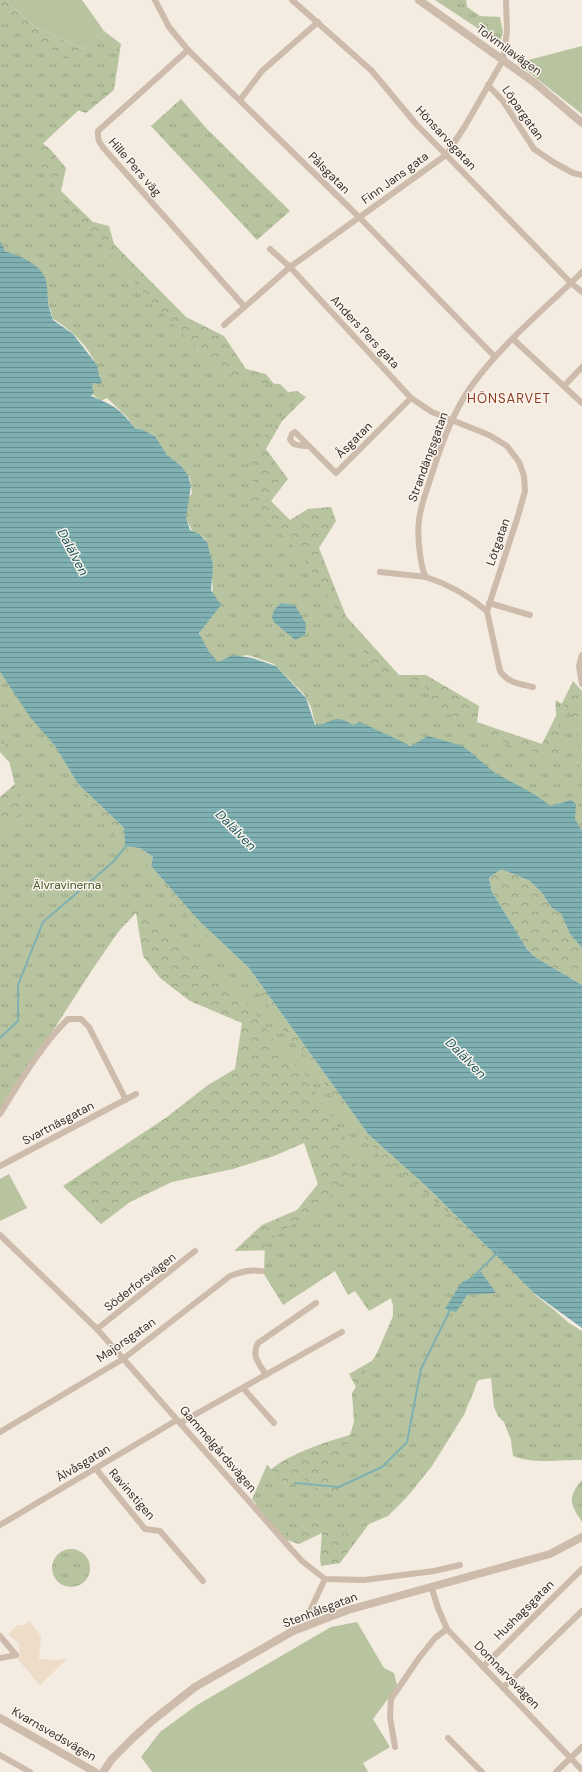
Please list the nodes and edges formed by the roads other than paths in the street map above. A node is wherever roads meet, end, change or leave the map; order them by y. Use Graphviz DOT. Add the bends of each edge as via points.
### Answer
graph roads {
  1 [pos="155,0"];
  2 [pos="292,0"];
  3 [pos="419,0"];
  4 [pos="506,0"];
  5 [pos="318,22"];
  6 [pos="188,50"];
  7 [pos="503,60"];
  8 [pos="488,85"];
  9 [pos="240,100"];
  10 [pos="582,123"];
  11 [pos="446,155"];
  12 [pos="582,175"];
  13 [pos="360,218"];
  14 [pos="270,249"];
  15 [pos="290,267"];
  16 [pos="582,272"];
  17 [pos="571,283"];
  18 [pos="582,292"];
  19 [pos="244,306"];
  20 [pos="224,324"];
  21 [pos="513,339"];
  22 [pos="495,357"];
  23 [pos="582,367"];
  24 [pos="564,386"];
  25 [pos="411,398"];
  26 [pos="582,403"];
  27 [pos="452,420"];
  28 [pos="308,446"];
  29 [pos="380,572"];
  30 [pos="426,577"];
  31 [pos="489,603"];
  32 [pos="487,611"];
  33 [pos="530,615"];
  34 [pos="582,655"];
  35 [pos="582,684"];
  36 [pos="533,687"];
  37 [pos="136,1094"];
  38 [pos="126,1100"];
  39 [pos="0,1114"];
  40 [pos="0,1166"];
  41 [pos="0,1236"];
  42 [pos="195,1251"];
  43 [pos="262,1271"];
  44 [pos="316,1303"];
  45 [pos="97,1329"];
  46 [pos="342,1332"];
  47 [pos="123,1358"];
  48 [pos="266,1375"];
  49 [pos="243,1388"];
  50 [pos="179,1421"];
  51 [pos="274,1423"];
  52 [pos="0,1432"];
  53 [pos="96,1469"];
  54 [pos="0,1525"];
  55 [pos="582,1537"];
  56 [pos="460,1565"];
  57 [pos="582,1569"];
  58 [pos="325,1579"];
  59 [pos="203,1582"];
  60 [pos="431,1586"];
  61 [pos="582,1611"];
  62 [pos="308,1615"];
  63 [pos="447,1629"];
  64 [pos="0,1636"];
  65 [pos="0,1658"];
  66 [pos="483,1667"];
  67 [pos="503,1688"];
  68 [pos="0,1718"];
  69 [pos="448,1738"];
  70 [pos="395,1747"];
  71 [pos="582,1747"];
  72 [pos="0,1755"];
  73 [pos="571,1758"];
  74 [pos="582,1770"];
  75 [pos="30,1772"];
  76 [pos="95,1772"];
  77 [pos="103,1772"];
  78 [pos="482,1772"];
  79 [pos="556,1772"];
  1 -- 6 [label="street, Pålsgatan" via="169,27"];
  2 -- 5 [label="street, Hönsarvsgatan"];
  3 -- 7 [label="street, Tolvmilavägen"];
  4 -- 7 [label="street, Finn Jans gata" via="507,31"];
  5 -- 9 [label="street" via="262,71"];
  5 -- 11 [label="street, Hönsarvsgatan" via="372,71 416,124"];
  6 -- 9 [label="street, Pålsgatan"];
  6 -- 19 [label="street, Hille Pers väg" via="102,127 97,137 107,152"];
  7 -- 8 [label="street, Finn Jans gata"];
  7 -- 10 [label="street, Tolvmilavägen"];
  8 -- 11 [label="street, Finn Jans gata"];
  8 -- 12 [label="street, Löpargatan" via="503,101 534,149 573,173"];
  9 -- 13 [label="street, Pålsgatan"];
  11 -- 13 [label="street, Finn Jans gata"];
  11 -- 17 [label="street, Hönsarvsgatan"];
  13 -- 15 [label="street, Finn Jans gata"];
  13 -- 22 [label="street, Pålsgatan"];
  14 -- 15 [label="street, Anders Pers gata"];
  15 -- 19 [label="street, Finn Jans gata"];
  15 -- 25 [label="street, Anders Pers gata"];
  16 -- 17 [label="street, Strandängsgatan"];
  17 -- 18 [label="street, Hönsarvsgatan"];
  17 -- 21 [label="street, Strandängsgatan"];
  19 -- 20 [label="street, Finn Jans gata"];
  21 -- 22 [label="street, Strandängsgatan"];
  21 -- 24 [label="street"];
  22 -- 27 [label="street, Strandängsgatan" via="470,388"];
  23 -- 24 [label="street"];
  24 -- 26 [label="street"];
  25 -- 27 [label="street, Anders Pers gata" via="432,412"];
  25 -- 28 [label="street, Åsgatan" via="336,473"];
  27 -- 30 [label="street, Strandängsgatan" via="435,463 418,519 417,535 422,570"];
  27 -- 31 [label="street, Lötgatan" via="489,435 507,446 519,462 524,476 525,491"];
  28 -- 28 [label="street, Åsgatan" via="295,432 290,436 292,443"];
  29 -- 30 [label="street"];
  30 -- 32 [label="street" via="463,594"];
  31 -- 32 [label="street, Lötgatan"];
  31 -- 33 [label="street"];
  32 -- 36 [label="street, Lötgatan" via="500,671 510,682"];
  34 -- 35 [label="street" via="579,666"];
  37 -- 38 [label="street, Svartnäsgatan"];
  38 -- 39 [label="street" via="89,1027 81,1019 68,1019"];
  38 -- 40 [label="street, Svartnäsgatan"];
  41 -- 45 [label="street, Gammelgårdsvägen"];
  42 -- 45 [label="street, Söderforsvägen"];
  43 -- 47 [label="street, Majorsgatan" via="254,1270 230,1276"];
  44 -- 48 [label="street" via="258,1343 255,1356"];
  45 -- 47 [label="street, Gammelgårdsvägen"];
  46 -- 48 [label="street, Älvåsgatan"];
  47 -- 50 [label="street, Gammelgårdsvägen"];
  47 -- 52 [label="street, Majorsgatan"];
  48 -- 49 [label="street, Älvåsgatan"];
  49 -- 50 [label="street, Älvåsgatan"];
  49 -- 51 [label="street"];
  50 -- 53 [label="street, Älvåsgatan"];
  50 -- 58 [label="street, Gammelgårdsvägen" via="302,1561"];
  53 -- 54 [label="street, Älvåsgatan"];
  53 -- 59 [label="street, Ravinstigen" via="145,1529 160,1531"];
  55 -- 60 [label="street, Stenhålsgatan" via="550,1554"];
  56 -- 58 [label="street" via="364,1580"];
  57 -- 66 [label="street, Hushagsgatan"];
  58 -- 62 [label="street"];
  60 -- 63 [label="street, Domnarvsvägen"];
  60 -- 77 [label="street, Stenhålsgatan" via="348,1610 293,1631 195,1687 134,1737"];
  61 -- 67 [label="street"];
  63 -- 66 [label="street, Domnarvsvägen"];
  63 -- 70 [label="street" via="427,1648 391,1699 390,1716"];
  64 -- 65 [label="street" via="16,1655"];
  66 -- 67 [label="street, Domnarvsvägen"];
  67 -- 73 [label="street, Domnarvsvägen"];
  68 -- 76 [label="street, Kvarnsvedsvägen"];
  69 -- 78 [label="street"];
  71 -- 73 [label="street"];
  72 -- 75 [label="street"];
  73 -- 74 [label="street, Domnarvsvägen"];
  73 -- 79 [label="street"];
}
